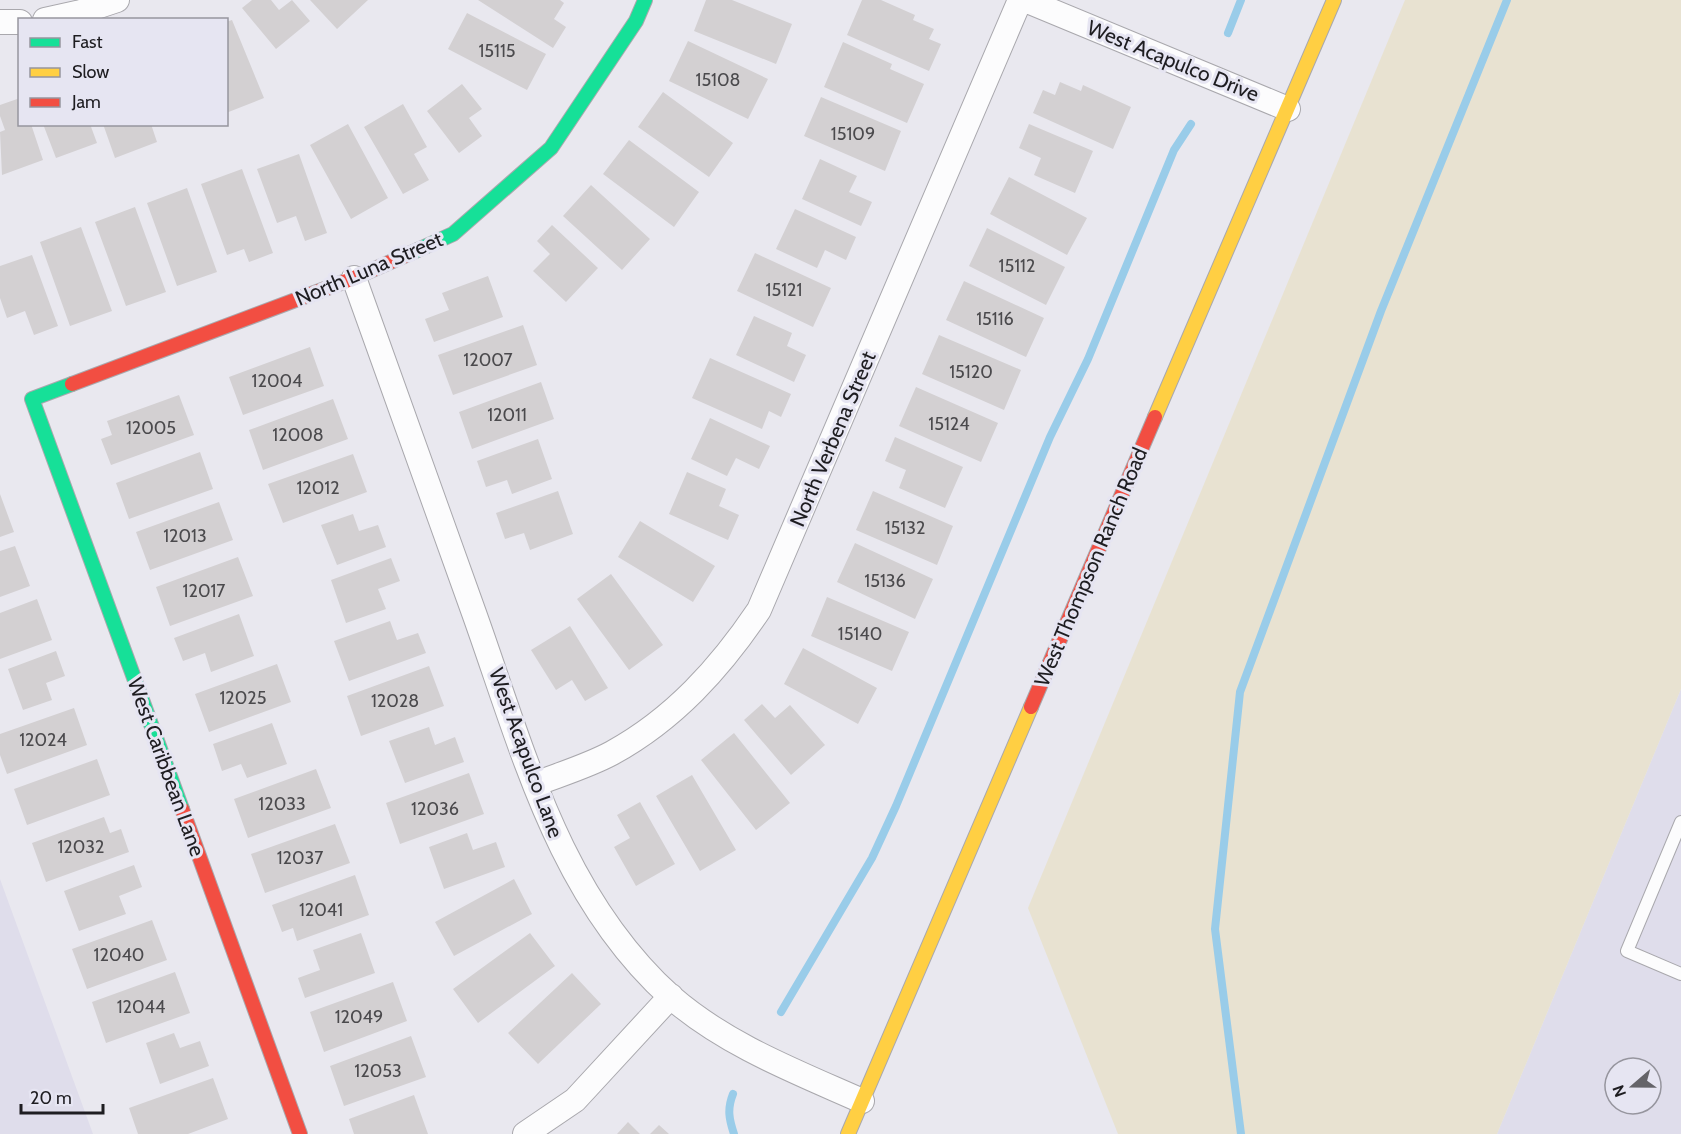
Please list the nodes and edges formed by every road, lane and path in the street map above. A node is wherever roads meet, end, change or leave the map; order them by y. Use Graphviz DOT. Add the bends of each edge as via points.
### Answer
graph roads {
  1 [pos="117,0"];
  2 [pos="645,0"];
  3 [pos="1020,0"];
  4 [pos="1025,0"];
  5 [pos="1334,0"];
  6 [pos="54,18"];
  7 [pos="0,22"];
  8 [pos="18,22"];
  9 [pos="1288,109"];
  10 [pos="354,278"];
  11 [pos="32,399"];
  12 [pos="535,784"];
  13 [pos="1681,822"];
  14 [pos="1681,974"];
  15 [pos="670,996"];
  16 [pos="862,1101"];
  17 [pos="300,1134"];
  18 [pos="525,1134"];
  19 [pos="848,1134"];
  1 -- 6 [label="street"];
  2 -- 10 [label="street, North Luna Street" via="636,21 551,148 453,234"];
  3 -- 12 [label="street, North Verbena Street" via="759,610 718,666 659,722 612,753"];
  4 -- 9 [label="street, West Acapulco Drive"];
  5 -- 9 [label="street, West Thompson Ranch Road"];
  7 -- 8 [label="street"];
  9 -- 16 [label="street, West Thompson Ranch Road"];
  10 -- 11 [label="street, North Luna Street"];
  10 -- 12 [label="street, West Acapulco Lane"];
  11 -- 17 [label="street, West Caribbean Lane"];
  12 -- 15 [label="street, West Acapulco Lane" via="571,869 620,942"];
  13 -- 14 [label="lane" via="1627,951"];
  15 -- 16 [label="street, West Acapulco Lane" via="732,1039"];
  15 -- 18 [label="street" via="575,1100"];
  16 -- 19 [label="street, West Thompson Ranch Road"];
}
